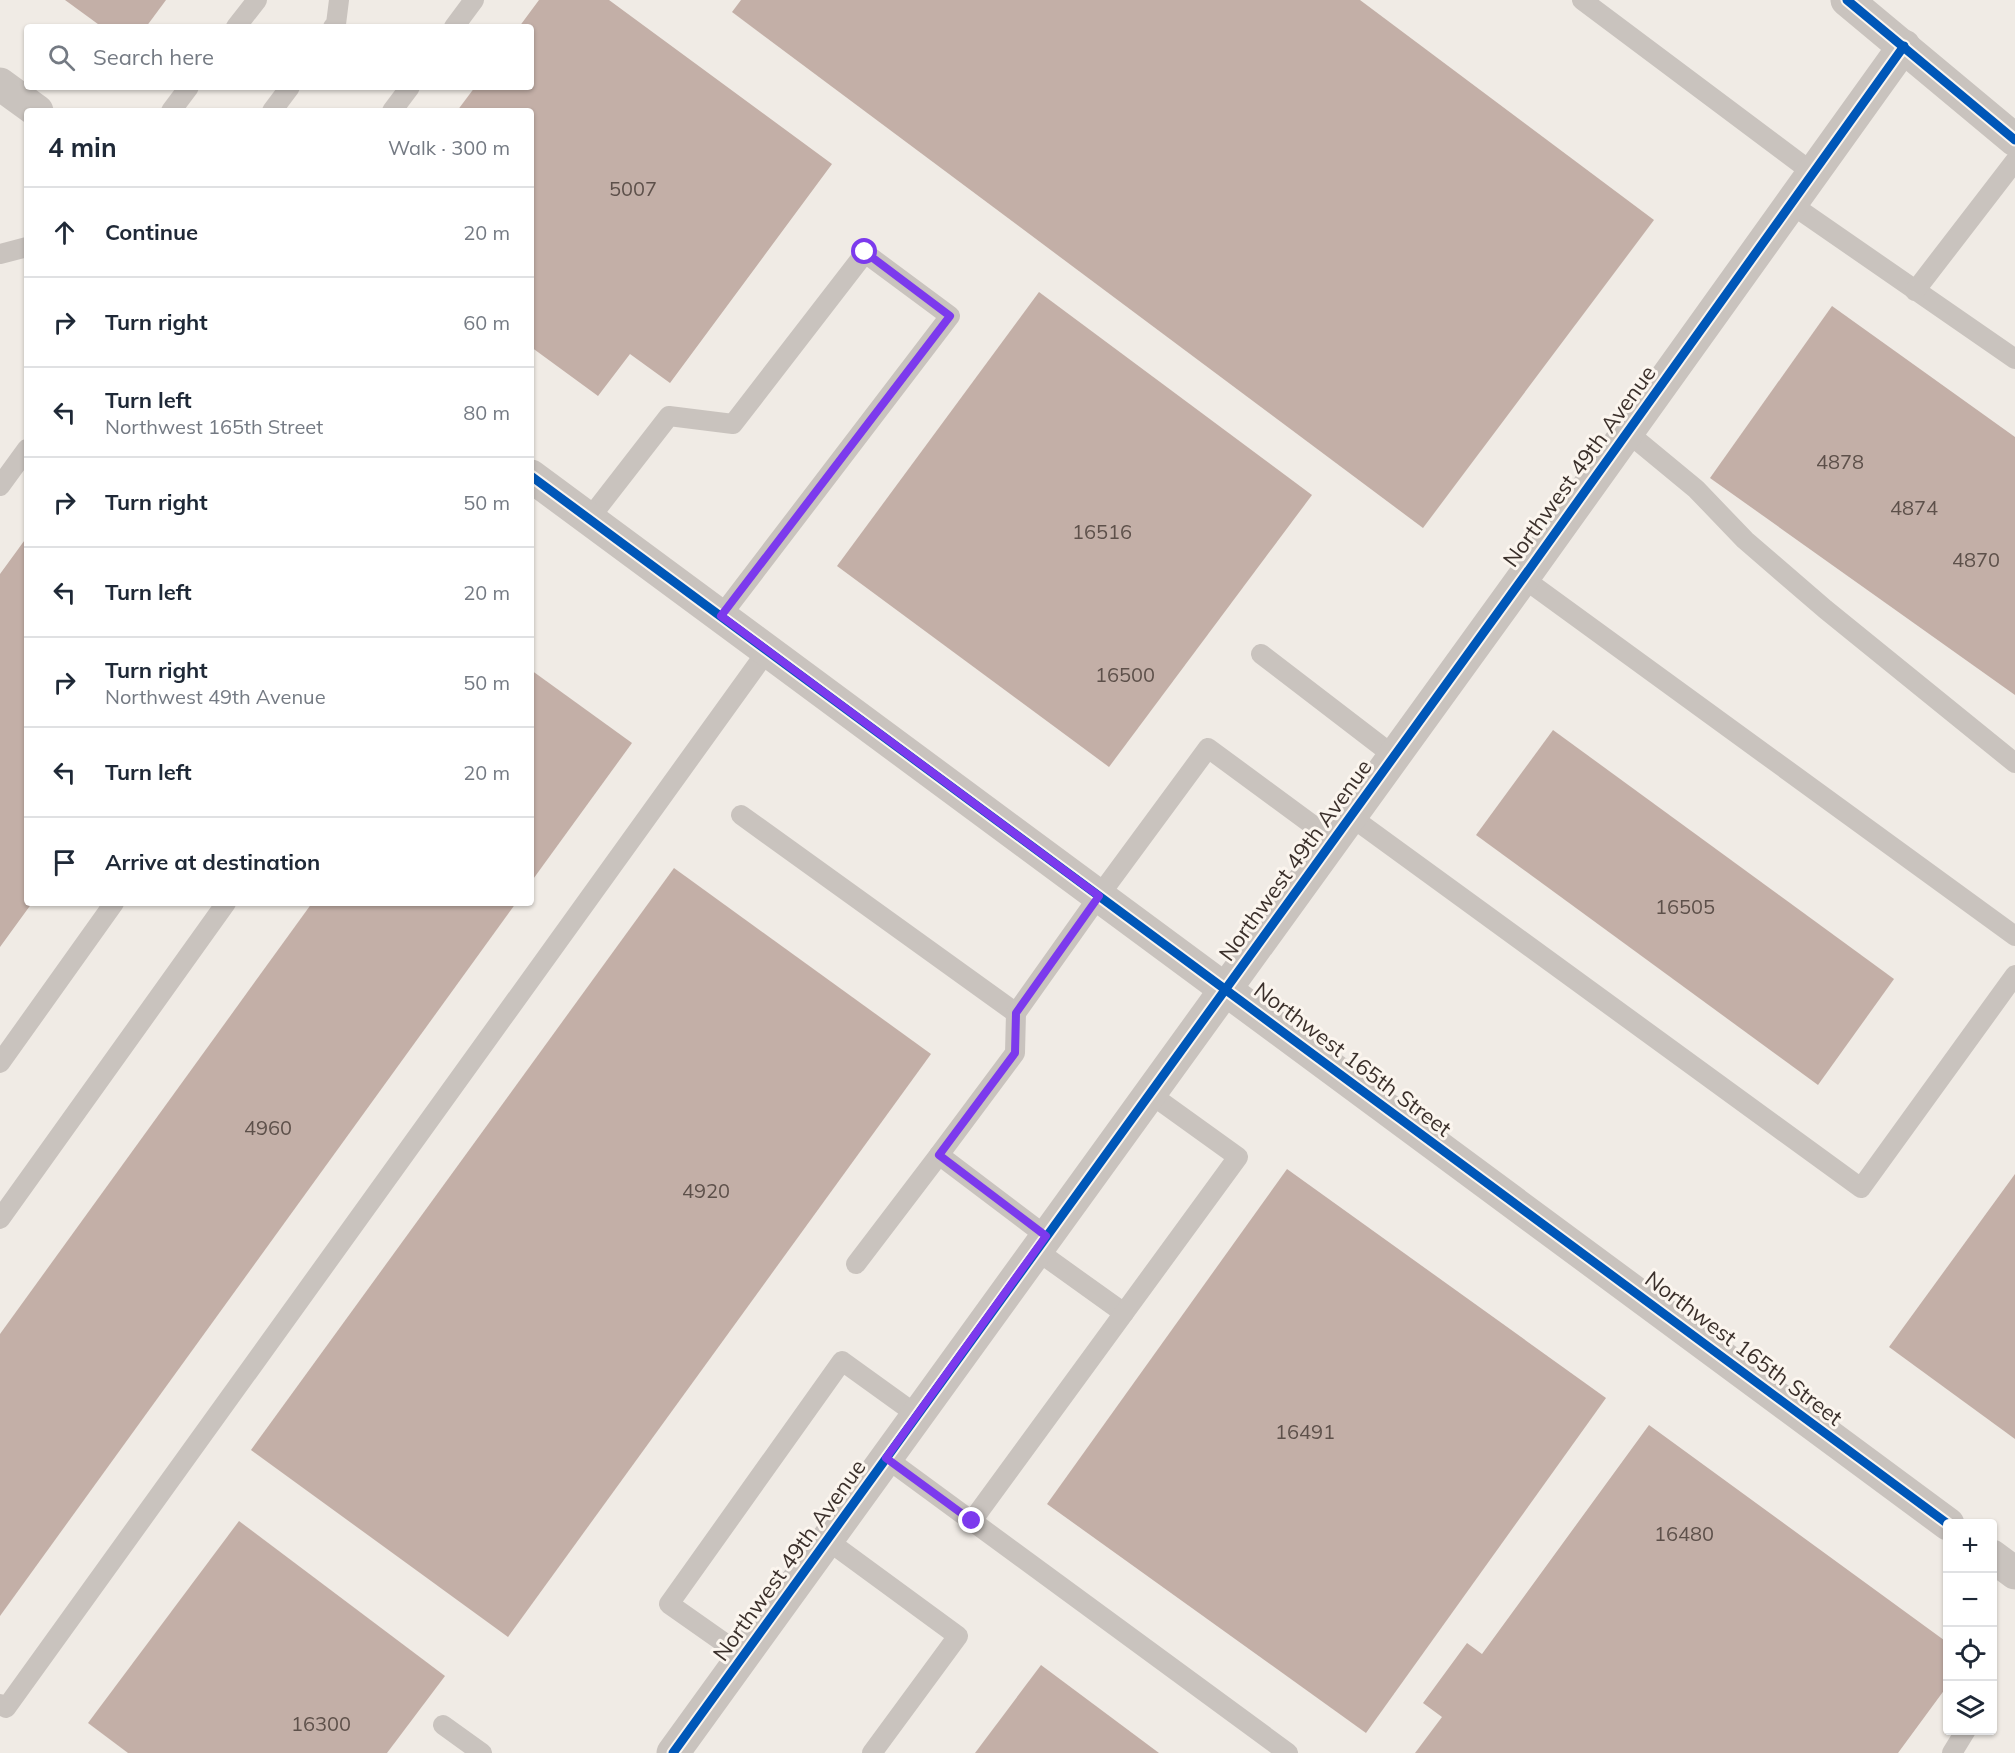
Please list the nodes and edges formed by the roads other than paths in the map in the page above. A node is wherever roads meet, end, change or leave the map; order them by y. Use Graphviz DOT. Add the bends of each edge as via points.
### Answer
graph roads {
  1 [pos="257,0"];
  2 [pos="339,0"];
  3 [pos="474,0"];
  4 [pos="1582,0"];
  5 [pos="1847,0"];
  6 [pos="238,24"];
  7 [pos="336,24"];
  8 [pos="456,24"];
  9 [pos="1904,46"];
  10 [pos="0,84"];
  11 [pos="187,90"];
  12 [pos="288,90"];
  13 [pos="408,90"];
  14 [pos="33,108"];
  15 [pos="173,108"];
  16 [pos="274,108"];
  17 [pos="394,108"];
  18 [pos="2015,140"];
  19 [pos="2015,161"];
  20 [pos="1813,173"];
  21 [pos="1791,204"];
  22 [pos="24,248"];
  23 [pos="0,254"];
  24 [pos="1915,291"];
  25 [pos="2015,360"];
  26 [pos="1628,432"];
  27 [pos="24,453"];
  28 [pos="534,478"];
  29 [pos="0,486"];
  30 [pos="590,519"];
  31 [pos="1523,578"];
  32 [pos="721,616"];
  33 [pos="767,651"];
  34 [pos="1261,654"];
  35 [pos="1394,756"];
  36 [pos="2015,763"];
  37 [pos="741,815"];
  38 [pos="1342,828"];
  39 [pos="1099,896"];
  40 [pos="112,906"];
  41 [pos="224,906"];
  42 [pos="2015,936"];
  43 [pos="2015,975"];
  44 [pos="1225,988"];
  45 [pos="1016,1013"];
  46 [pos="0,1063"];
  47 [pos="1149,1093"];
  48 [pos="939,1155"];
  49 [pos="0,1219"];
  50 [pos="1041,1243"];
  51 [pos="856,1264"];
  52 [pos="1124,1313"];
  53 [pos="917,1415"];
  54 [pos="886,1458"];
  55 [pos="1943,1520"];
  56 [pos="972,1521"];
  57 [pos="827,1540"];
  58 [pos="1997,1560"];
  59 [pos="2015,1573"];
  60 [pos="743,1656"];
  61 [pos="0,1704"];
  62 [pos="443,1725"];
  63 [pos="1963,1735"];
  64 [pos="482,1753"];
  65 [pos="673,1753"];
  66 [pos="872,1753"];
  67 [pos="1288,1753"];
  68 [pos="1952,1753"];
  1 -- 6 [label="lane"];
  2 -- 7 [label="lane"];
  3 -- 8 [label="lane"];
  4 -- 20 [label="lane"];
  5 -- 9 [label="street"];
  9 -- 18 [label="street"];
  9 -- 20 [label="street, Northwest 49th Avenue"];
  10 -- 14 [label="street"];
  11 -- 15 [label="lane"];
  12 -- 16 [label="lane"];
  13 -- 17 [label="lane"];
  19 -- 24 [label="lane"];
  20 -- 21 [label="street, Northwest 49th Avenue"];
  21 -- 24 [label="lane"];
  21 -- 26 [label="street, Northwest 49th Avenue"];
  22 -- 23 [label="lane"];
  24 -- 25 [label="lane"];
  26 -- 31 [label="street, Northwest 49th Avenue"];
  26 -- 36 [label="lane" via="1696,489 1745,540 1825,609"];
  27 -- 29 [label="lane"];
  28 -- 30 [label="street, Northwest 165th Street"];
  30 -- 32 [label="street, Northwest 165th Street"];
  30 -- 32 [label="lane" via="669,416 733,424 865,252 950,316"];
  31 -- 35 [label="street, Northwest 49th Avenue"];
  31 -- 42 [label="lane"];
  32 -- 33 [label="street, Northwest 165th Street"];
  33 -- 39 [label="street, Northwest 165th Street"];
  33 -- 61 [label="lane" via="6,1708"];
  34 -- 35 [label="lane"];
  35 -- 38 [label="street, Northwest 49th Avenue"];
  37 -- 45 [label="lane"];
  38 -- 39 [label="lane" via="1208,748"];
  38 -- 43 [label="lane" via="1861,1188"];
  38 -- 44 [label="street, Northwest 49th Avenue"];
  39 -- 44 [label="street, Northwest 165th Street"];
  39 -- 45 [label="lane"];
  40 -- 46 [label="lane"];
  41 -- 49 [label="lane"];
  44 -- 47 [label="street, Northwest 49th Avenue"];
  44 -- 55 [label="street, Northwest 165th Street"];
  45 -- 48 [label="lane" via="1015,1053"];
  47 -- 50 [label="street, Northwest 49th Avenue"];
  47 -- 52 [label="lane" via="1238,1157"];
  48 -- 50 [label="lane"];
  48 -- 51 [label="lane"];
  50 -- 52 [label="lane"];
  50 -- 53 [label="street, Northwest 49th Avenue"];
  52 -- 56 [label="lane"];
  53 -- 54 [label="street, Northwest 49th Avenue"];
  53 -- 60 [label="lane" via="842,1361 669,1604"];
  54 -- 56 [label="lane"];
  54 -- 57 [label="street, Northwest 49th Avenue"];
  56 -- 67 [label="lane"];
  57 -- 60 [label="street, Northwest 49th Avenue"];
  57 -- 66 [label="lane" via="958,1636"];
  58 -- 59 [label="street"];
  60 -- 65 [label="street, Northwest 49th Avenue"];
  62 -- 64 [label="lane"];
  63 -- 68 [label="lane"];
}
